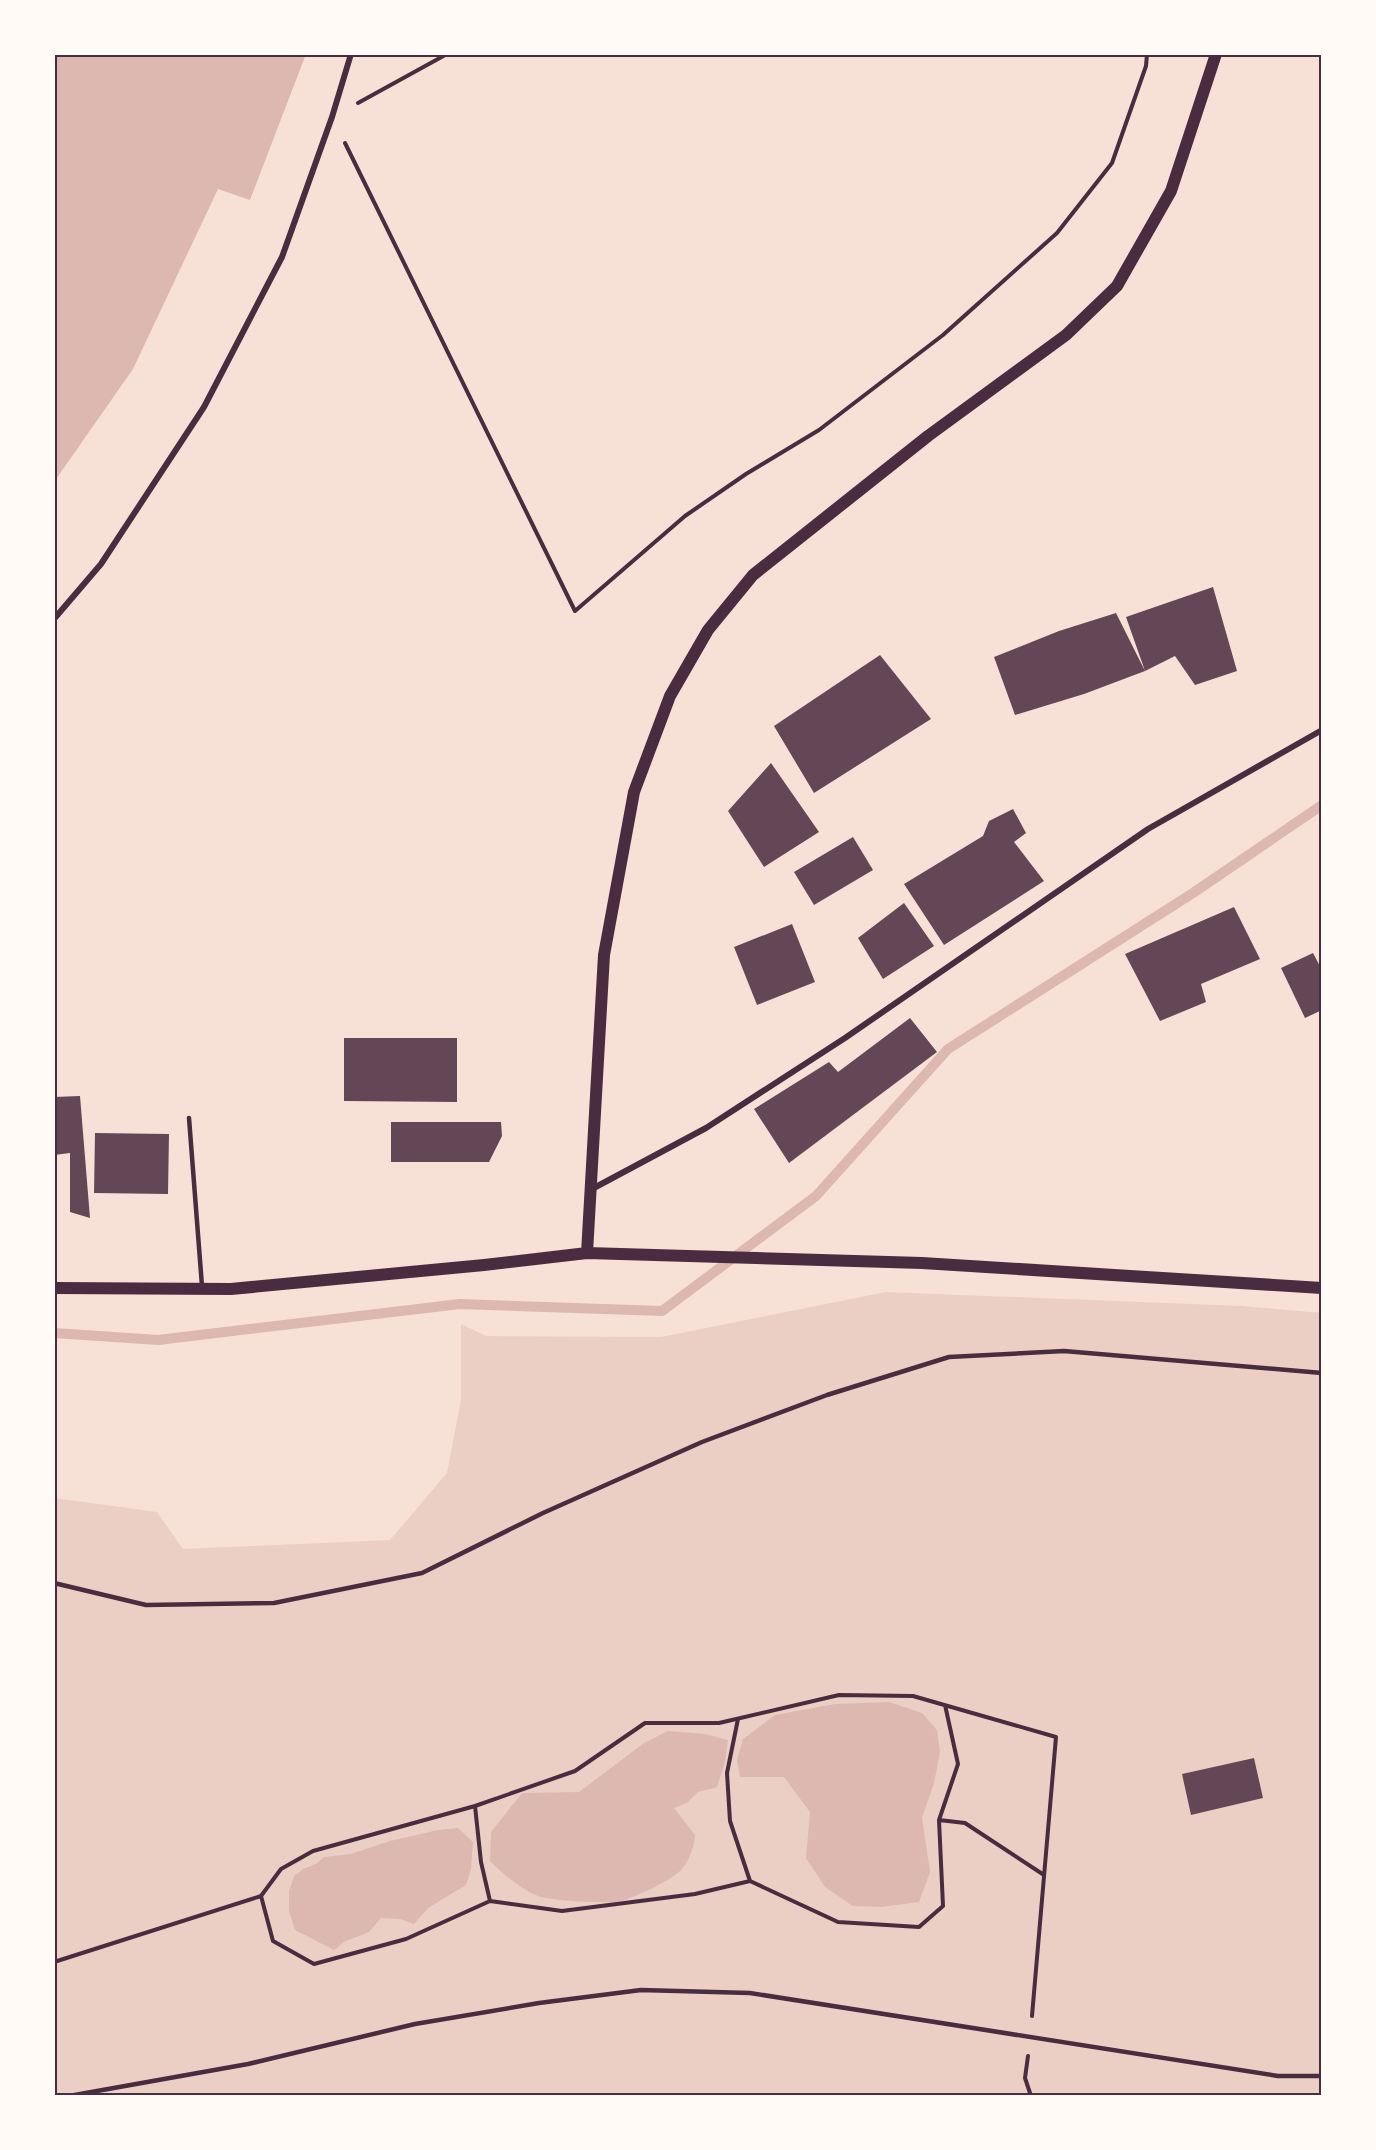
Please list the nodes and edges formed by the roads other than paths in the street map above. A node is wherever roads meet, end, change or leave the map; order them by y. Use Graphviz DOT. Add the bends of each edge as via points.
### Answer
graph roads {
  1 [pos="351,54"];
  2 [pos="1216,54"];
  3 [pos="54,619"];
  4 [pos="1322,730"];
  5 [pos="189,1118"];
  6 [pos="591,1190"];
  7 [pos="587,1253"];
  8 [pos="54,1288"];
  9 [pos="1322,1288"];
  10 [pos="202,1289"];
  11 [pos="1322,1373"];
  12 [pos="54,1583"];
  13 [pos="1322,2076"];
  14 [pos="69,2096"];
  1 -- 3 [label="street" via="282,256 204,408 101,564"];
  2 -- 6 [label="main road" via="1171,191 1117,286 1066,335 928,436 753,576 708,630 670,696 634,792 604,955"];
  4 -- 6 [label="street" via="1148,829 706,1128"];
  5 -- 10 [label="lane"];
  6 -- 7 [label="main road"];
  7 -- 9 [label="main road" via="922,1263"];
  7 -- 10 [label="main road"];
  8 -- 10 [label="main road"];
  11 -- 12 [label="lane" via="1064,1351 949,1357 827,1395 702,1442 422,1573 274,1603 146,1605"];
  13 -- 14 [label="lane" via="1278,2076 750,1993 641,1990 415,2024 248,2064"];
}
